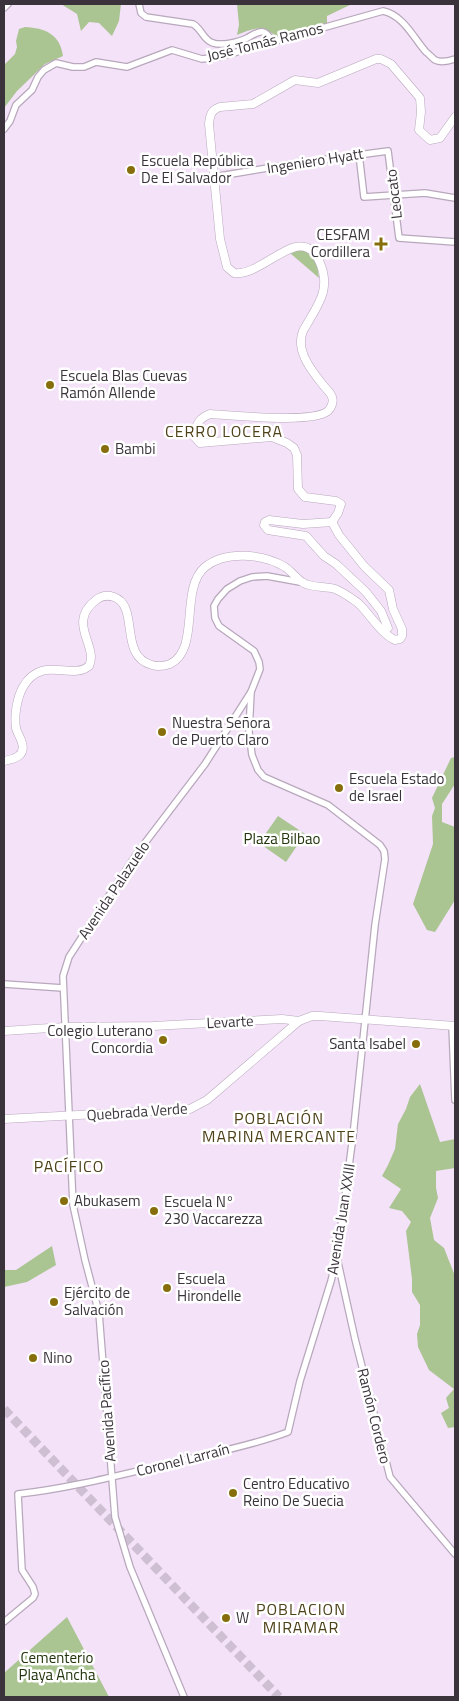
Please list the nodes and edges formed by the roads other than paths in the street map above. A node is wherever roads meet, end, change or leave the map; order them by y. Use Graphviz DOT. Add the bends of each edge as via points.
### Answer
graph roads {
  1 [pos="8,4"];
  2 [pos="139,4"];
  3 [pos="4,8"];
  4 [pos="272,42"];
  5 [pos="455,59"];
  6 [pos="455,117"];
  7 [pos="4,129"];
  8 [pos="388,151"];
  9 [pos="359,154"];
  10 [pos="213,177"];
  11 [pos="394,195"];
  12 [pos="455,198"];
  13 [pos="455,242"];
  14 [pos="332,522"];
  15 [pos="302,582"];
  16 [pos="384,632"];
  17 [pos="251,692"];
  18 [pos="4,762"];
  19 [pos="4,984"];
  20 [pos="63,988"];
  21 [pos="366,1018"];
  22 [pos="299,1021"];
  23 [pos="453,1026"];
  24 [pos="65,1027"];
  25 [pos="4,1031"];
  26 [pos="455,1100"];
  27 [pos="68,1116"];
  28 [pos="4,1119"];
  29 [pos="337,1256"];
  30 [pos="288,1432"];
  31 [pos="112,1476"];
  32 [pos="455,1554"];
  33 [pos="4,1622"];
  34 [pos="184,1697"];
  1 -- 3 [label="street"];
  2 -- 4 [label="street" via="141,13 146,17 193,24 214,44 242,40 256,31 266,33"];
  4 -- 5 [label="street, José Tomás Ramos" via="383,11 398,17 436,60"];
  4 -- 7 [label="street, José Tomás Ramos" via="209,59 172,50 122,67 96,62 78,67 56,63 38,77 32,90 16,105"];
  6 -- 10 [label="main road" via="440,138 430,140 425,137 419,130 421,102 418,94 388,61 371,60 318,83 296,80 253,104 215,109 209,124"];
  8 -- 9 [label="street, Ingeniero Hyatt"];
  8 -- 11 [label="street, Leocato"];
  9 -- 10 [label="street, Ingeniero Hyatt"];
  9 -- 11 [label="street" via="364,197"];
  10 -- 14 [label="main road" via="220,239 230,270 248,273 299,246 309,249 320,262 325,289 300,342 308,364 333,398 328,411 291,419 210,414 198,422 193,435 200,443 272,437 287,443 298,455 298,489 302,494 340,504"];
  11 -- 12 [label="street" via="425,193"];
  11 -- 13 [label="street, Leocato" via="399,238"];
  14 -- 16 [label="main road" via="350,550 390,593 402,636 391,639"];
  14 -- 16 [label="main road" via="303,524 266,520 264,525 268,530 306,536 366,592 381,611 388,628"];
  15 -- 16 [label="main road" via="343,593 364,609"];
  15 -- 17 [label="street" via="252,576 227,589 216,602 214,614 219,626 254,651 259,662 260,669"];
  15 -- 18 [label="main road" via="286,568 265,559 237,556 211,564 201,571 195,584 183,651 174,661 162,666 148,664 136,654 121,601 116,597 97,598 83,622 90,664 83,670 40,670 28,680 16,708 21,753 17,758"];
  17 -- 20 [label="street, Avenida Palazuelo" via="205,764 138,852 69,957"];
  17 -- 21 [label="street, Avenida Juan XXIII" via="250,740 260,774 328,805 366,832 384,851"];
  19 -- 20 [label="street"];
  20 -- 24 [label="street, Avenida Palazuelo"];
  21 -- 22 [label="main road, Levarte" via="312,1016"];
  21 -- 23 [label="main road, Levarte"];
  21 -- 29 [label="street, Avenida Juan XXIII"];
  22 -- 24 [label="main road, Levarte"];
  22 -- 27 [label="main road, Quebrada Verde" via="194,1108"];
  23 -- 26 [label="street"];
  24 -- 25 [label="main road, Levarte"];
  24 -- 27 [label="street, Avenida Palazuelo"];
  27 -- 28 [label="main road, Quebrada Verde"];
  27 -- 31 [label="street, Avenida Pacífico" via="74,1215 99,1313"];
  29 -- 30 [label="street, Avenida Juan XXIII"];
  29 -- 32 [label="street, Ramón Cordero" via="390,1477"];
  30 -- 31 [label="street, Coronel Larraín"];
  31 -- 33 [label="street, Coronel Larraín" via="18,1494 22,1570 36,1594"];
  31 -- 34 [label="street, Avenida Pacífico" via="115,1517 128,1562"];
}
